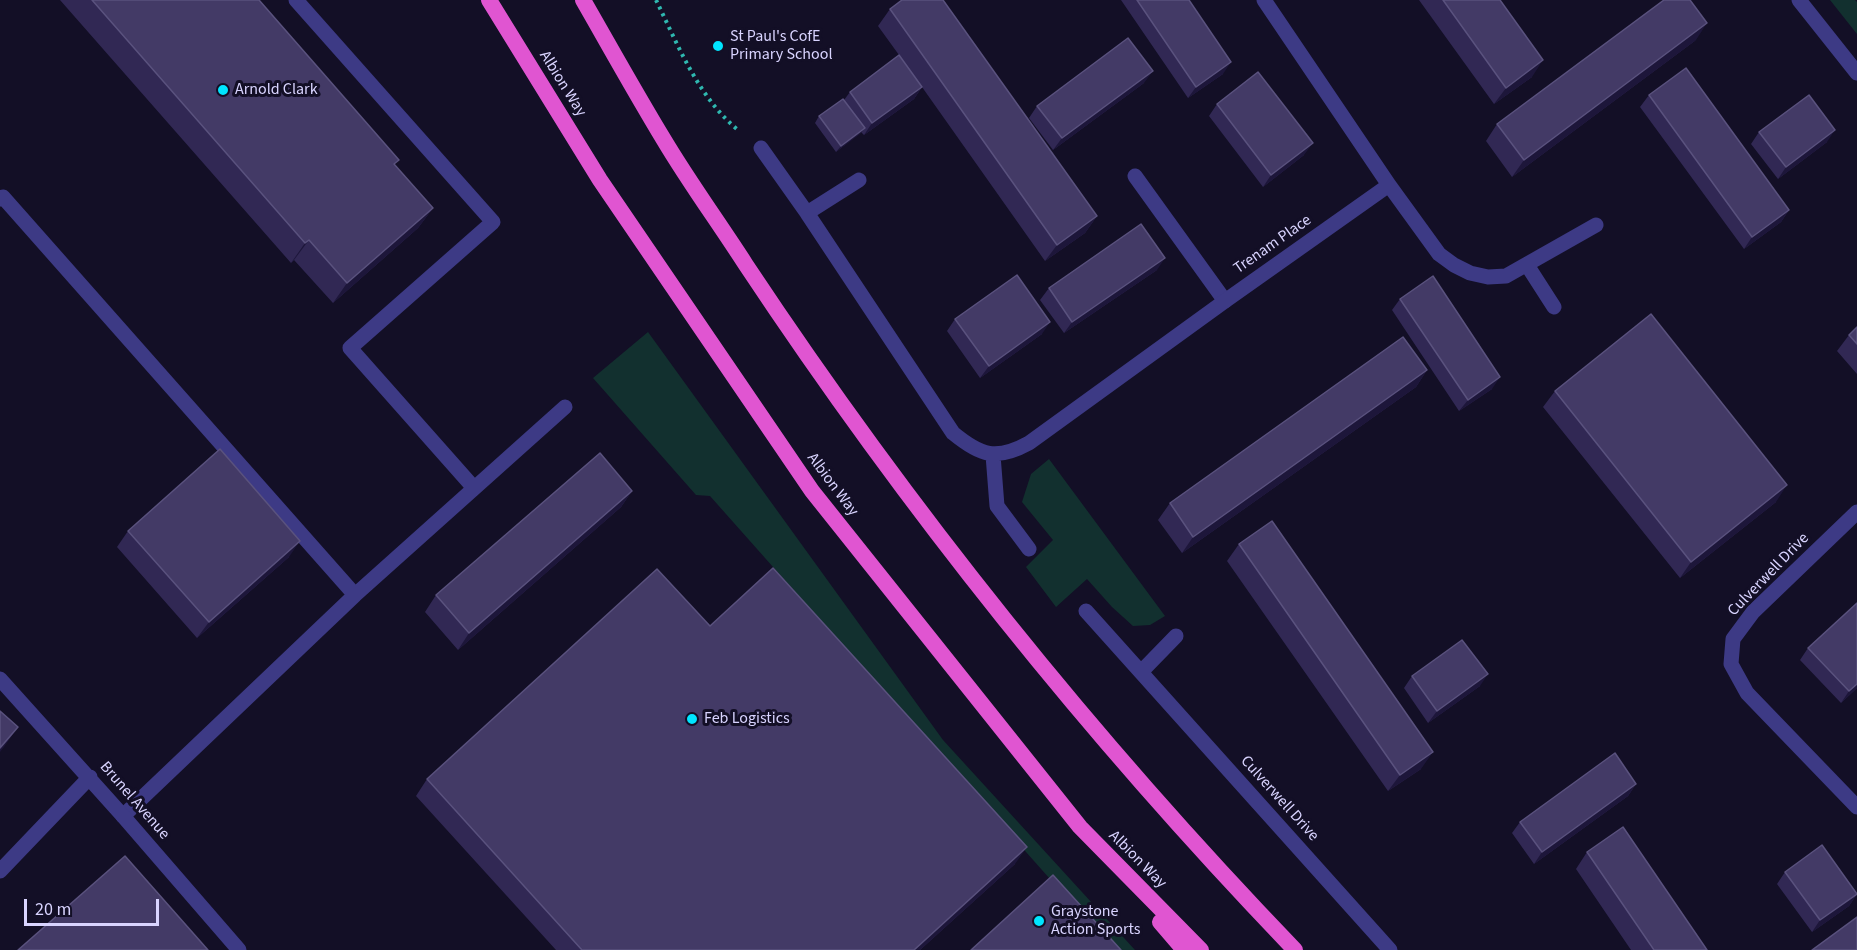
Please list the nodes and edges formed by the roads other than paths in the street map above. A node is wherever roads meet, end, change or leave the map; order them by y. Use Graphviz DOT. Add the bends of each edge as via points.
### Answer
graph roads {
  1 [pos="296,0"];
  2 [pos="489,0"];
  3 [pos="583,0"];
  4 [pos="1264,0"];
  5 [pos="1799,0"];
  6 [pos="1855,69"];
  7 [pos="761,148"];
  8 [pos="1135,176"];
  9 [pos="859,180"];
  10 [pos="1389,185"];
  11 [pos="0,199"];
  12 [pos="807,213"];
  13 [pos="1596,225"];
  14 [pos="1527,265"];
  15 [pos="1225,301"];
  16 [pos="1554,307"];
  17 [pos="565,407"];
  18 [pos="993,455"];
  19 [pos="474,488"];
  20 [pos="1857,512"];
  21 [pos="1029,549"];
  22 [pos="355,595"];
  23 [pos="1086,611"];
  24 [pos="1176,636"];
  25 [pos="1141,672"];
  26 [pos="0,679"];
  27 [pos="90,777"];
  28 [pos="1857,807"];
  29 [pos="123,816"];
  30 [pos="1080,827"];
  31 [pos="0,871"];
  32 [pos="239,950"];
  33 [pos="1184,950"];
  34 [pos="1202,950"];
  35 [pos="1295,950"];
  36 [pos="1390,950"];
  1 -- 19 [label="street" via="493,222 350,348"];
  2 -- 30 [label="highway, Albion Way" via="600,180 812,491"];
  3 -- 35 [label="highway" via="664,141 884,463 1034,656 1164,808"];
  4 -- 10 [label="street"];
  5 -- 6 [label="street"];
  7 -- 12 [label="street"];
  8 -- 15 [label="street"];
  9 -- 12 [label="street"];
  10 -- 14 [label="street" via="1439,254 1454,265 1488,277 1506,276"];
  10 -- 15 [label="street, Trenam Place"];
  11 -- 22 [label="street" via="3,197"];
  12 -- 18 [label="street" via="953,433 969,446"];
  13 -- 14 [label="street"];
  14 -- 16 [label="street"];
  15 -- 18 [label="street, Trenam Place" via="1029,443 1013,452"];
  17 -- 19 [label="street"];
  18 -- 21 [label="street" via="997,506"];
  19 -- 22 [label="street"];
  20 -- 28 [label="street, Culverwell Drive" via="1753,612 1733,639 1731,664 1746,693"];
  22 -- 29 [label="street"];
  23 -- 25 [label="street, Culverwell Drive"];
  24 -- 25 [label="street"];
  25 -- 36 [label="street, Culverwell Drive"];
  26 -- 27 [label="street, Brunel Avenue"];
  27 -- 29 [label="street, Brunel Avenue"];
  27 -- 31 [label="street"];
  29 -- 32 [label="street, Brunel Avenue"];
  30 -- 33 [label="highway"];
  30 -- 34 [label="highway, Albion Way"];
}
